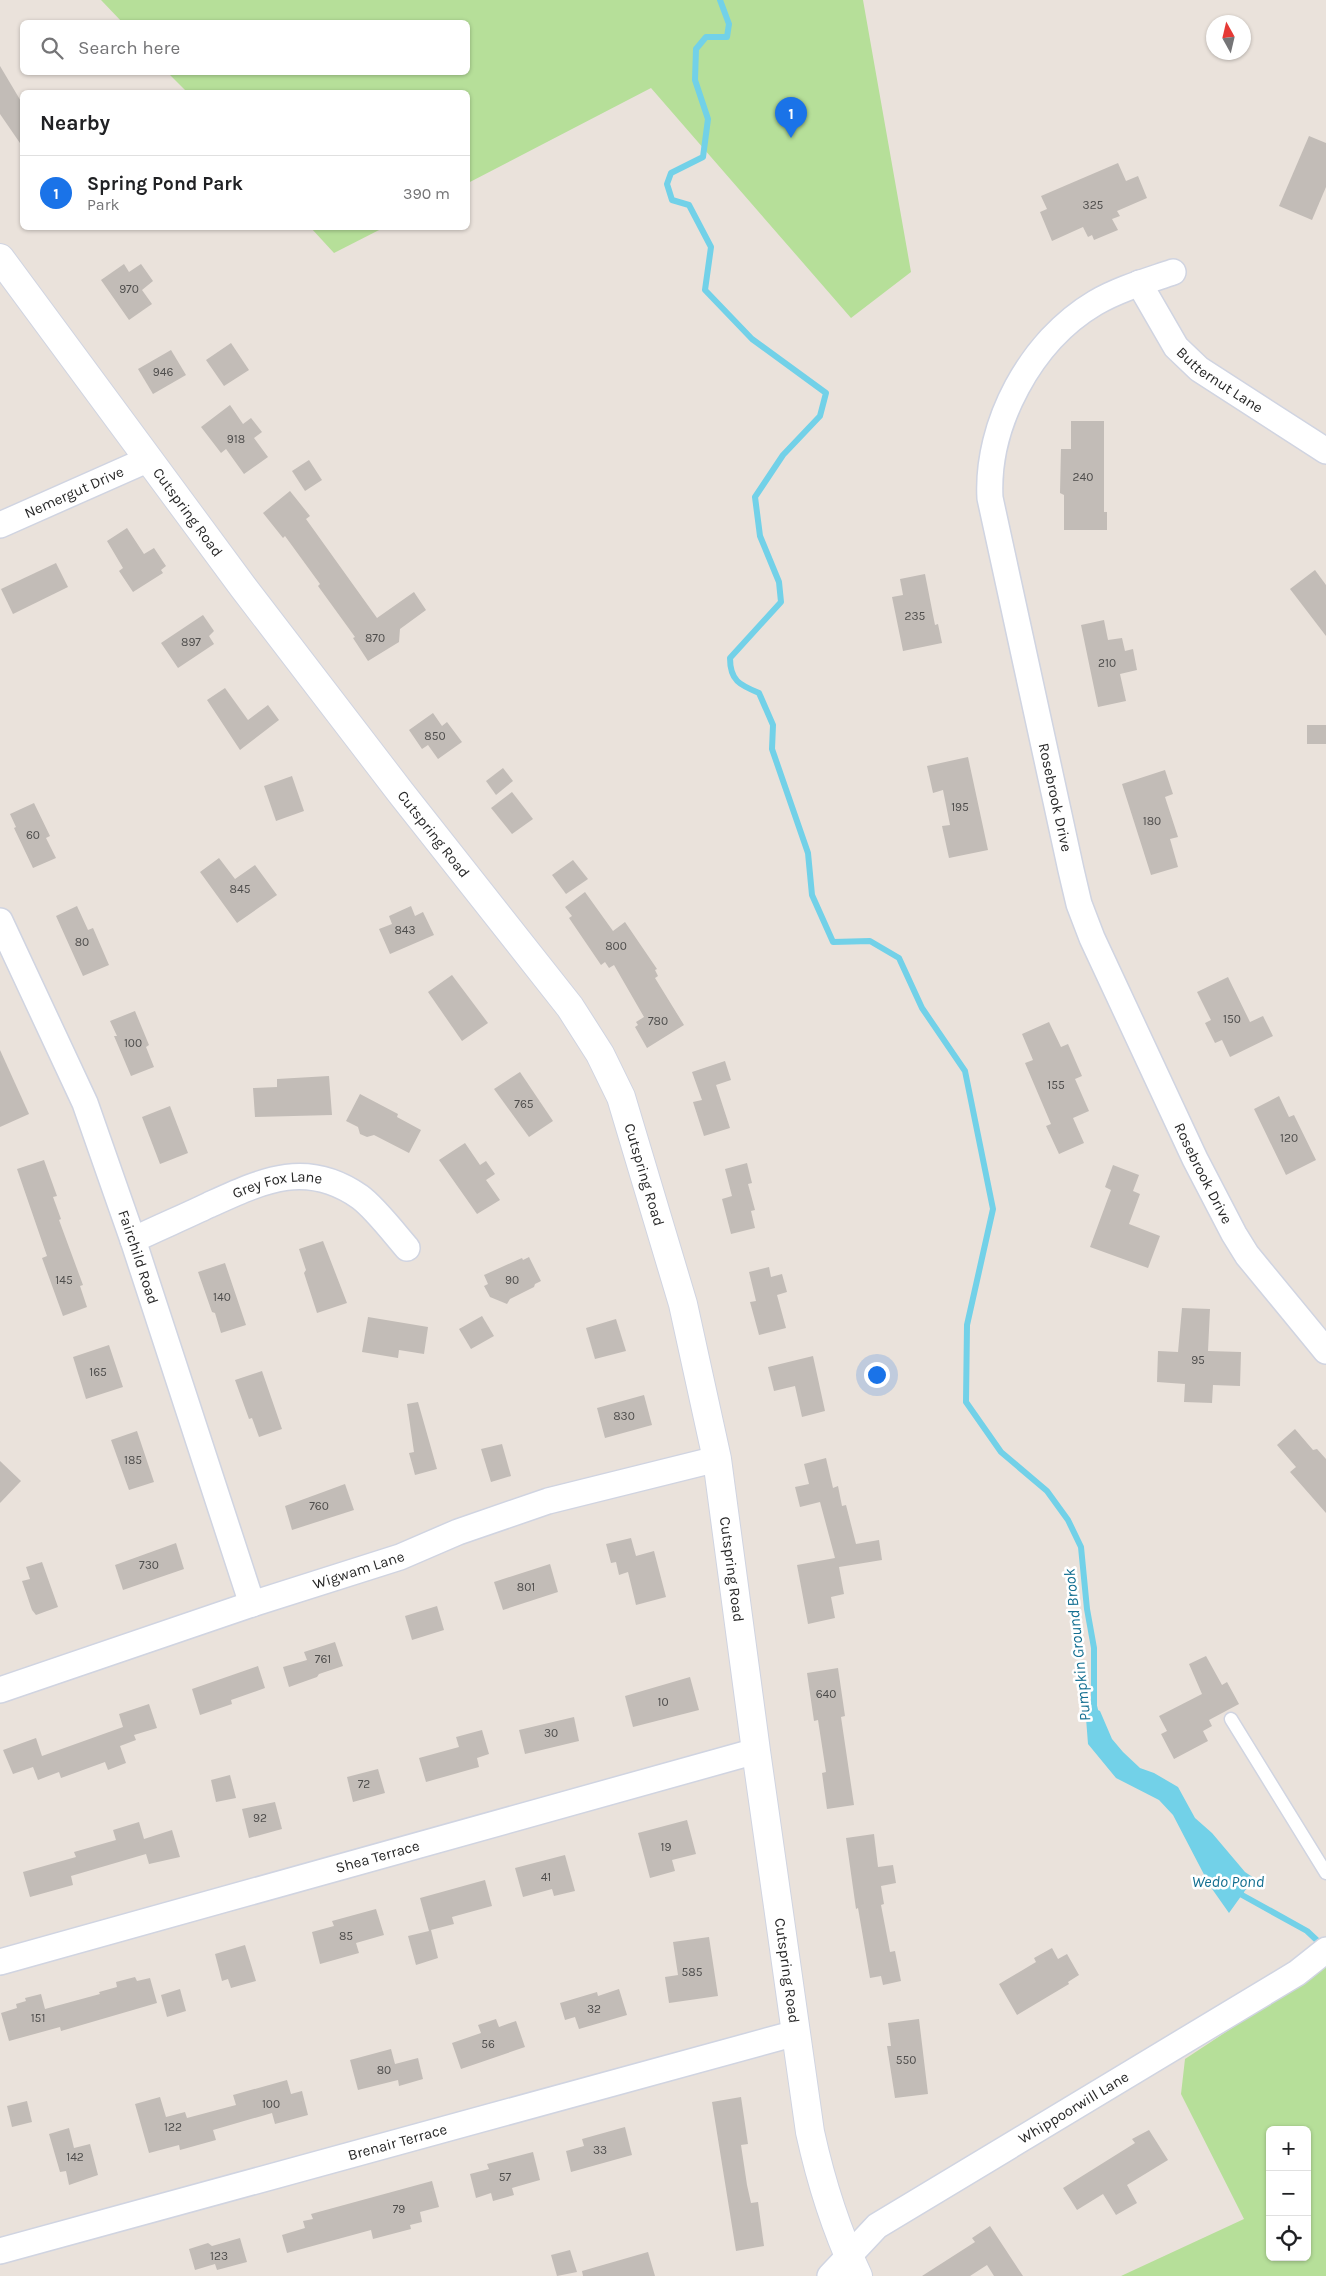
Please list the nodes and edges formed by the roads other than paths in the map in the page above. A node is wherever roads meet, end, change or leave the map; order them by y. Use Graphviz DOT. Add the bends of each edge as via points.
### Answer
graph roads {
  1 [pos="0,258"];
  2 [pos="1173,272"];
  3 [pos="1139,283"];
  4 [pos="1326,451"];
  5 [pos="149,459"];
  6 [pos="0,525"];
  7 [pos="0,921"];
  8 [pos="132,1240"];
  9 [pos="407,1248"];
  10 [pos="1326,1351"];
  11 [pos="718,1459"];
  12 [pos="252,1604"];
  13 [pos="0,1690"];
  14 [pos="1231,1719"];
  15 [pos="756,1752"];
  16 [pos="1326,1874"];
  17 [pos="1326,1950"];
  18 [pos="0,1962"];
  19 [pos="796,2033"];
  20 [pos="0,2251"];
  21 [pos="845,2270"];
  1 -- 5 [label="street, Cutspring Road"];
  2 -- 3 [label="street, Rosebrook Drive"];
  3 -- 4 [label="street, Butternut Lane" via="1176,347 1199,369"];
  3 -- 10 [label="street, Rosebrook Drive" via="1095,303 1074,319 1036,360 1016,388 998,429 989,476 990,498 1071,870 1092,938 1234,1234 1247,1255"];
  5 -- 6 [label="street, Nemergut Drive"];
  5 -- 11 [label="street, Cutspring Road" via="382,769 570,1007 600,1054 621,1097 662,1229 683,1304"];
  7 -- 8 [label="street, Fairchild Road" via="85,1103"];
  8 -- 9 [label="street, Grey Fox Lane" via="254,1185 280,1178 308,1177 334,1183 361,1198"];
  8 -- 12 [label="street, Fairchild Road"];
  11 -- 12 [label="street, Wigwam Lane" via="548,1501 458,1532 391,1560"];
  11 -- 15 [label="street, Cutspring Road"];
  12 -- 13 [label="street, Wigwam Lane"];
  14 -- 16 [label="lane"];
  15 -- 18 [label="street, Shea Terrace"];
  15 -- 19 [label="street, Cutspring Road"];
  17 -- 21 [label="street, Whippoorwill Lane" via="1297,1973 877,2226"];
  19 -- 20 [label="street, Brenair Terrace"];
  19 -- 21 [label="street, Cutspring Road" via="810,2132"];
}
